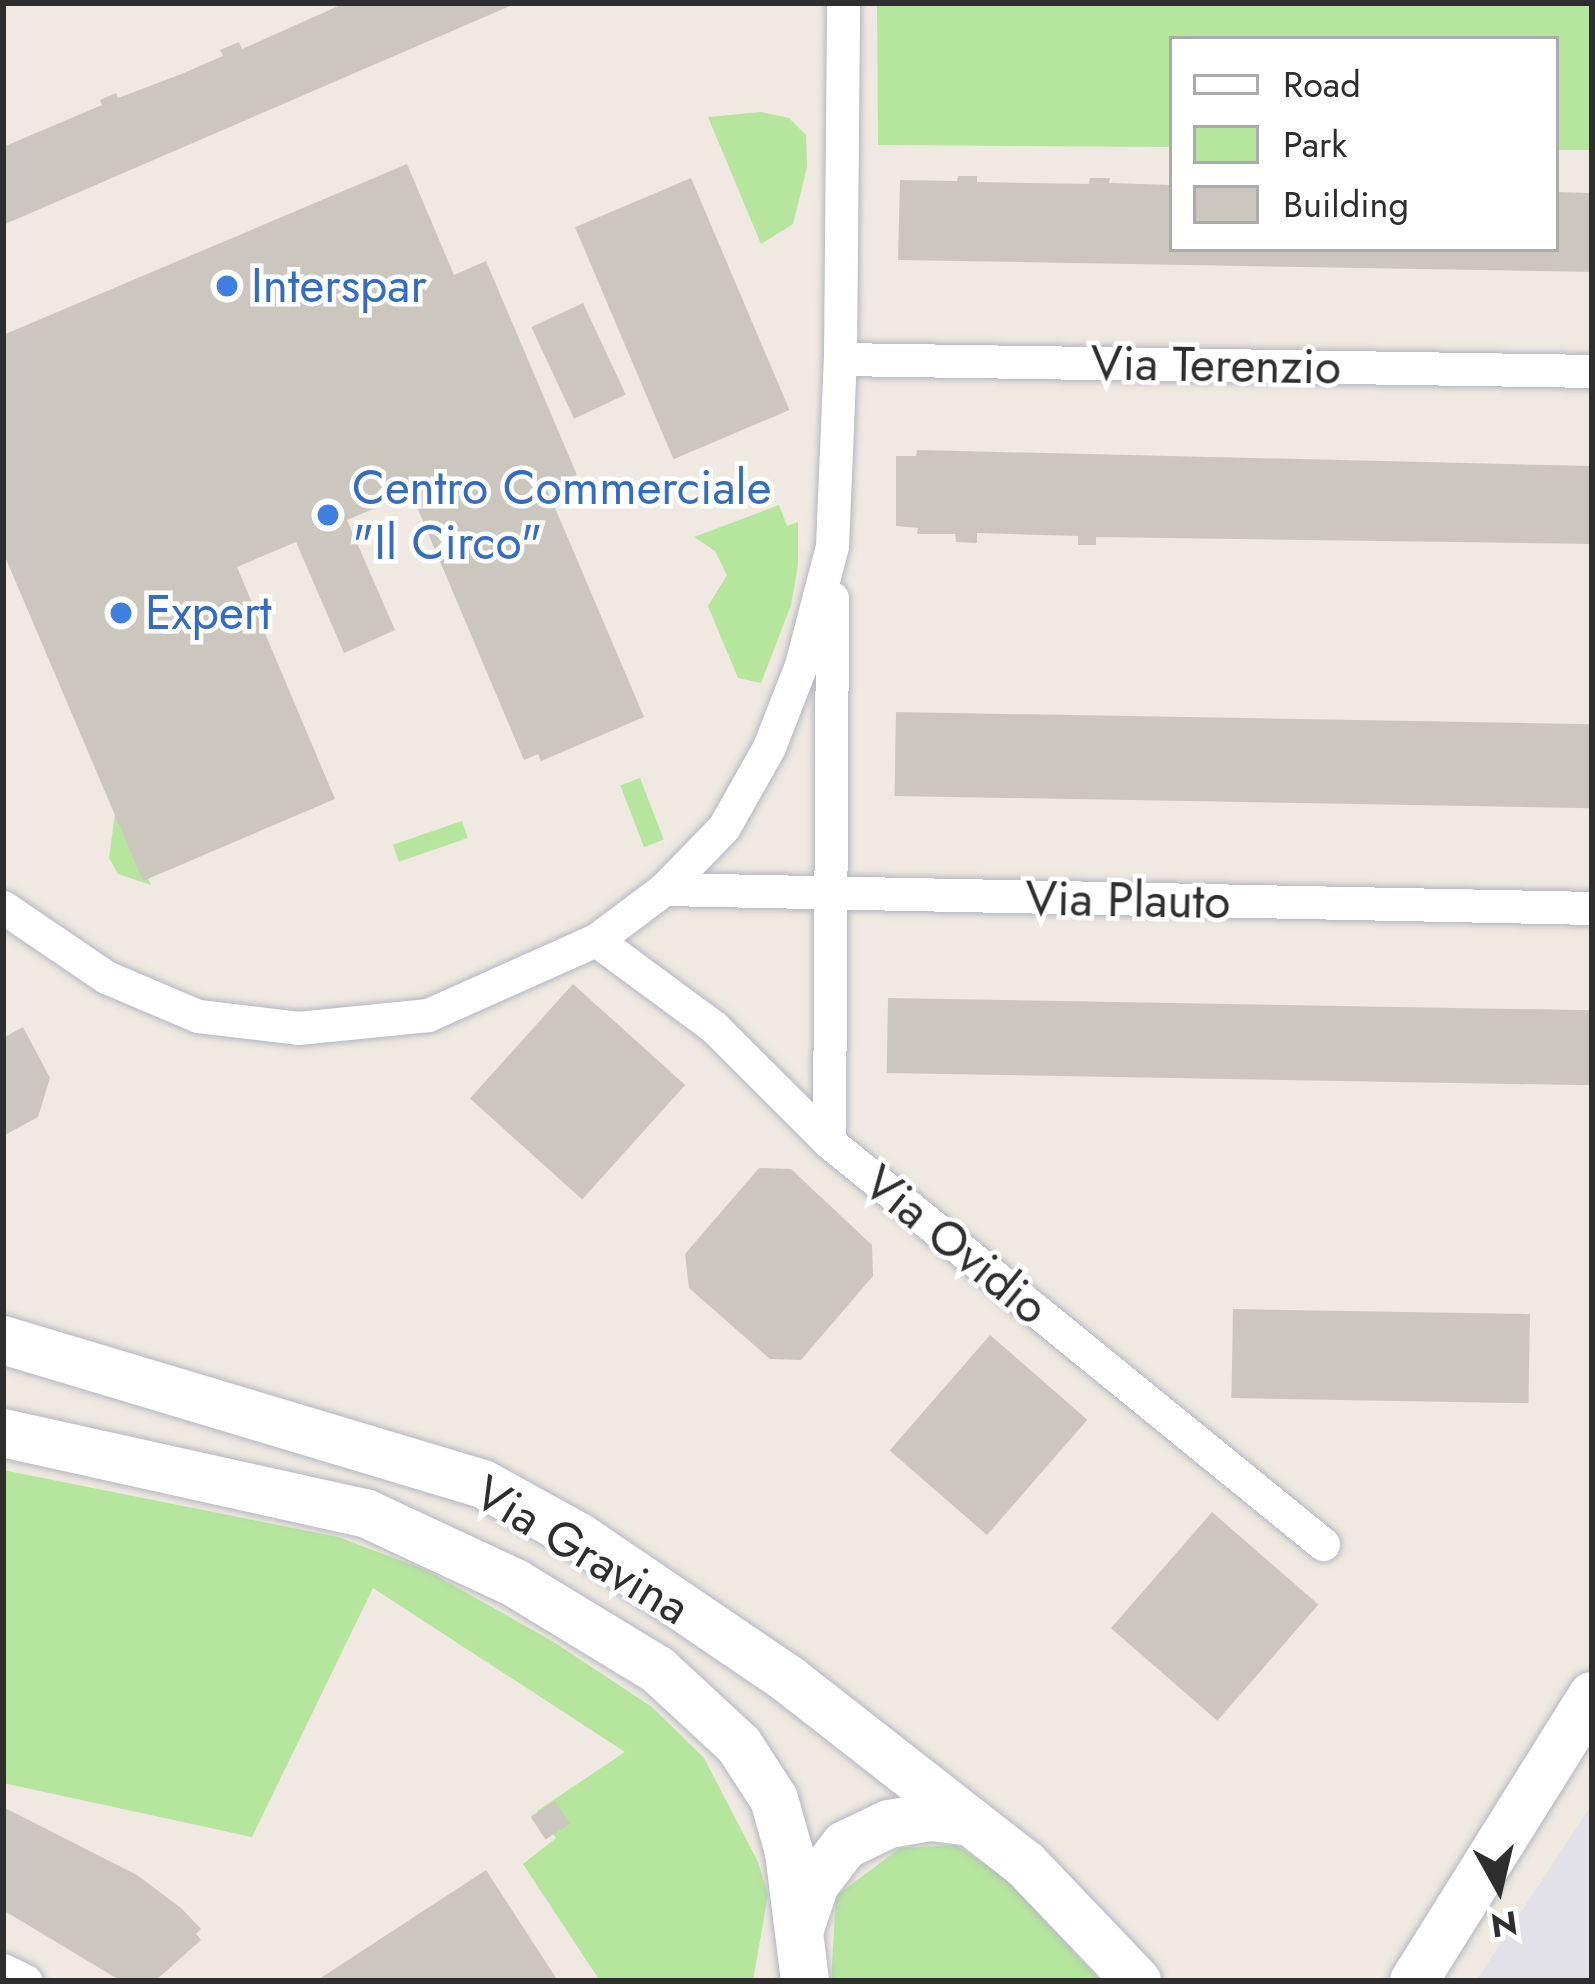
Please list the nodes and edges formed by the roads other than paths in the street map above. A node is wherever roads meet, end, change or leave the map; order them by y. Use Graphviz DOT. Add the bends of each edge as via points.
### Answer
graph roads {
  1 [pos="843,3"];
  2 [pos="840,359"];
  3 [pos="1592,371"];
  4 [pos="832,546"];
  5 [pos="664,889"];
  6 [pos="833,895"];
  7 [pos="4,908"];
  8 [pos="1592,908"];
  9 [pos="596,940"];
  10 [pos="829,1142"];
  11 [pos="3,1340"];
  12 [pos="3,1432"];
  13 [pos="1323,1544"];
  14 [pos="1592,1696"];
  15 [pos="971,1822"];
  16 [pos="803,1969"];
  17 [pos="3,1970"];
  18 [pos="26,1981"];
  19 [pos="1137,1981"];
  20 [pos="1414,1981"];
  1 -- 2 [label="street"];
  2 -- 3 [label="street, Via Terenzio"];
  2 -- 4 [label="street"];
  4 -- 5 [label="street" via="802,665 769,747 724,827"];
  4 -- 6 [label="street"];
  5 -- 6 [label="street, Via Plauto"];
  5 -- 9 [label="street"];
  6 -- 8 [label="street, Via Plauto"];
  6 -- 10 [label="street"];
  7 -- 9 [label="street" via="106,976 198,1016 298,1028 428,1015"];
  9 -- 10 [label="street, Via Ovidio" via="714,1027"];
  10 -- 13 [label="street, Via Ovidio"];
  11 -- 15 [label="main road, Via Gravina" via="483,1484 579,1538 788,1679"];
  12 -- 16 [label="main road, Via Gravina" via="367,1514 515,1582 658,1670 740,1744 774,1799"];
  14 -- 20 [label="main road"];
  15 -- 16 [label="main road, Via Gravina" via="889,1824 845,1845 814,1884"];
  15 -- 19 [label="main road, Via Gravina" via="1025,1864"];
  17 -- 18 [label="street"];
}
